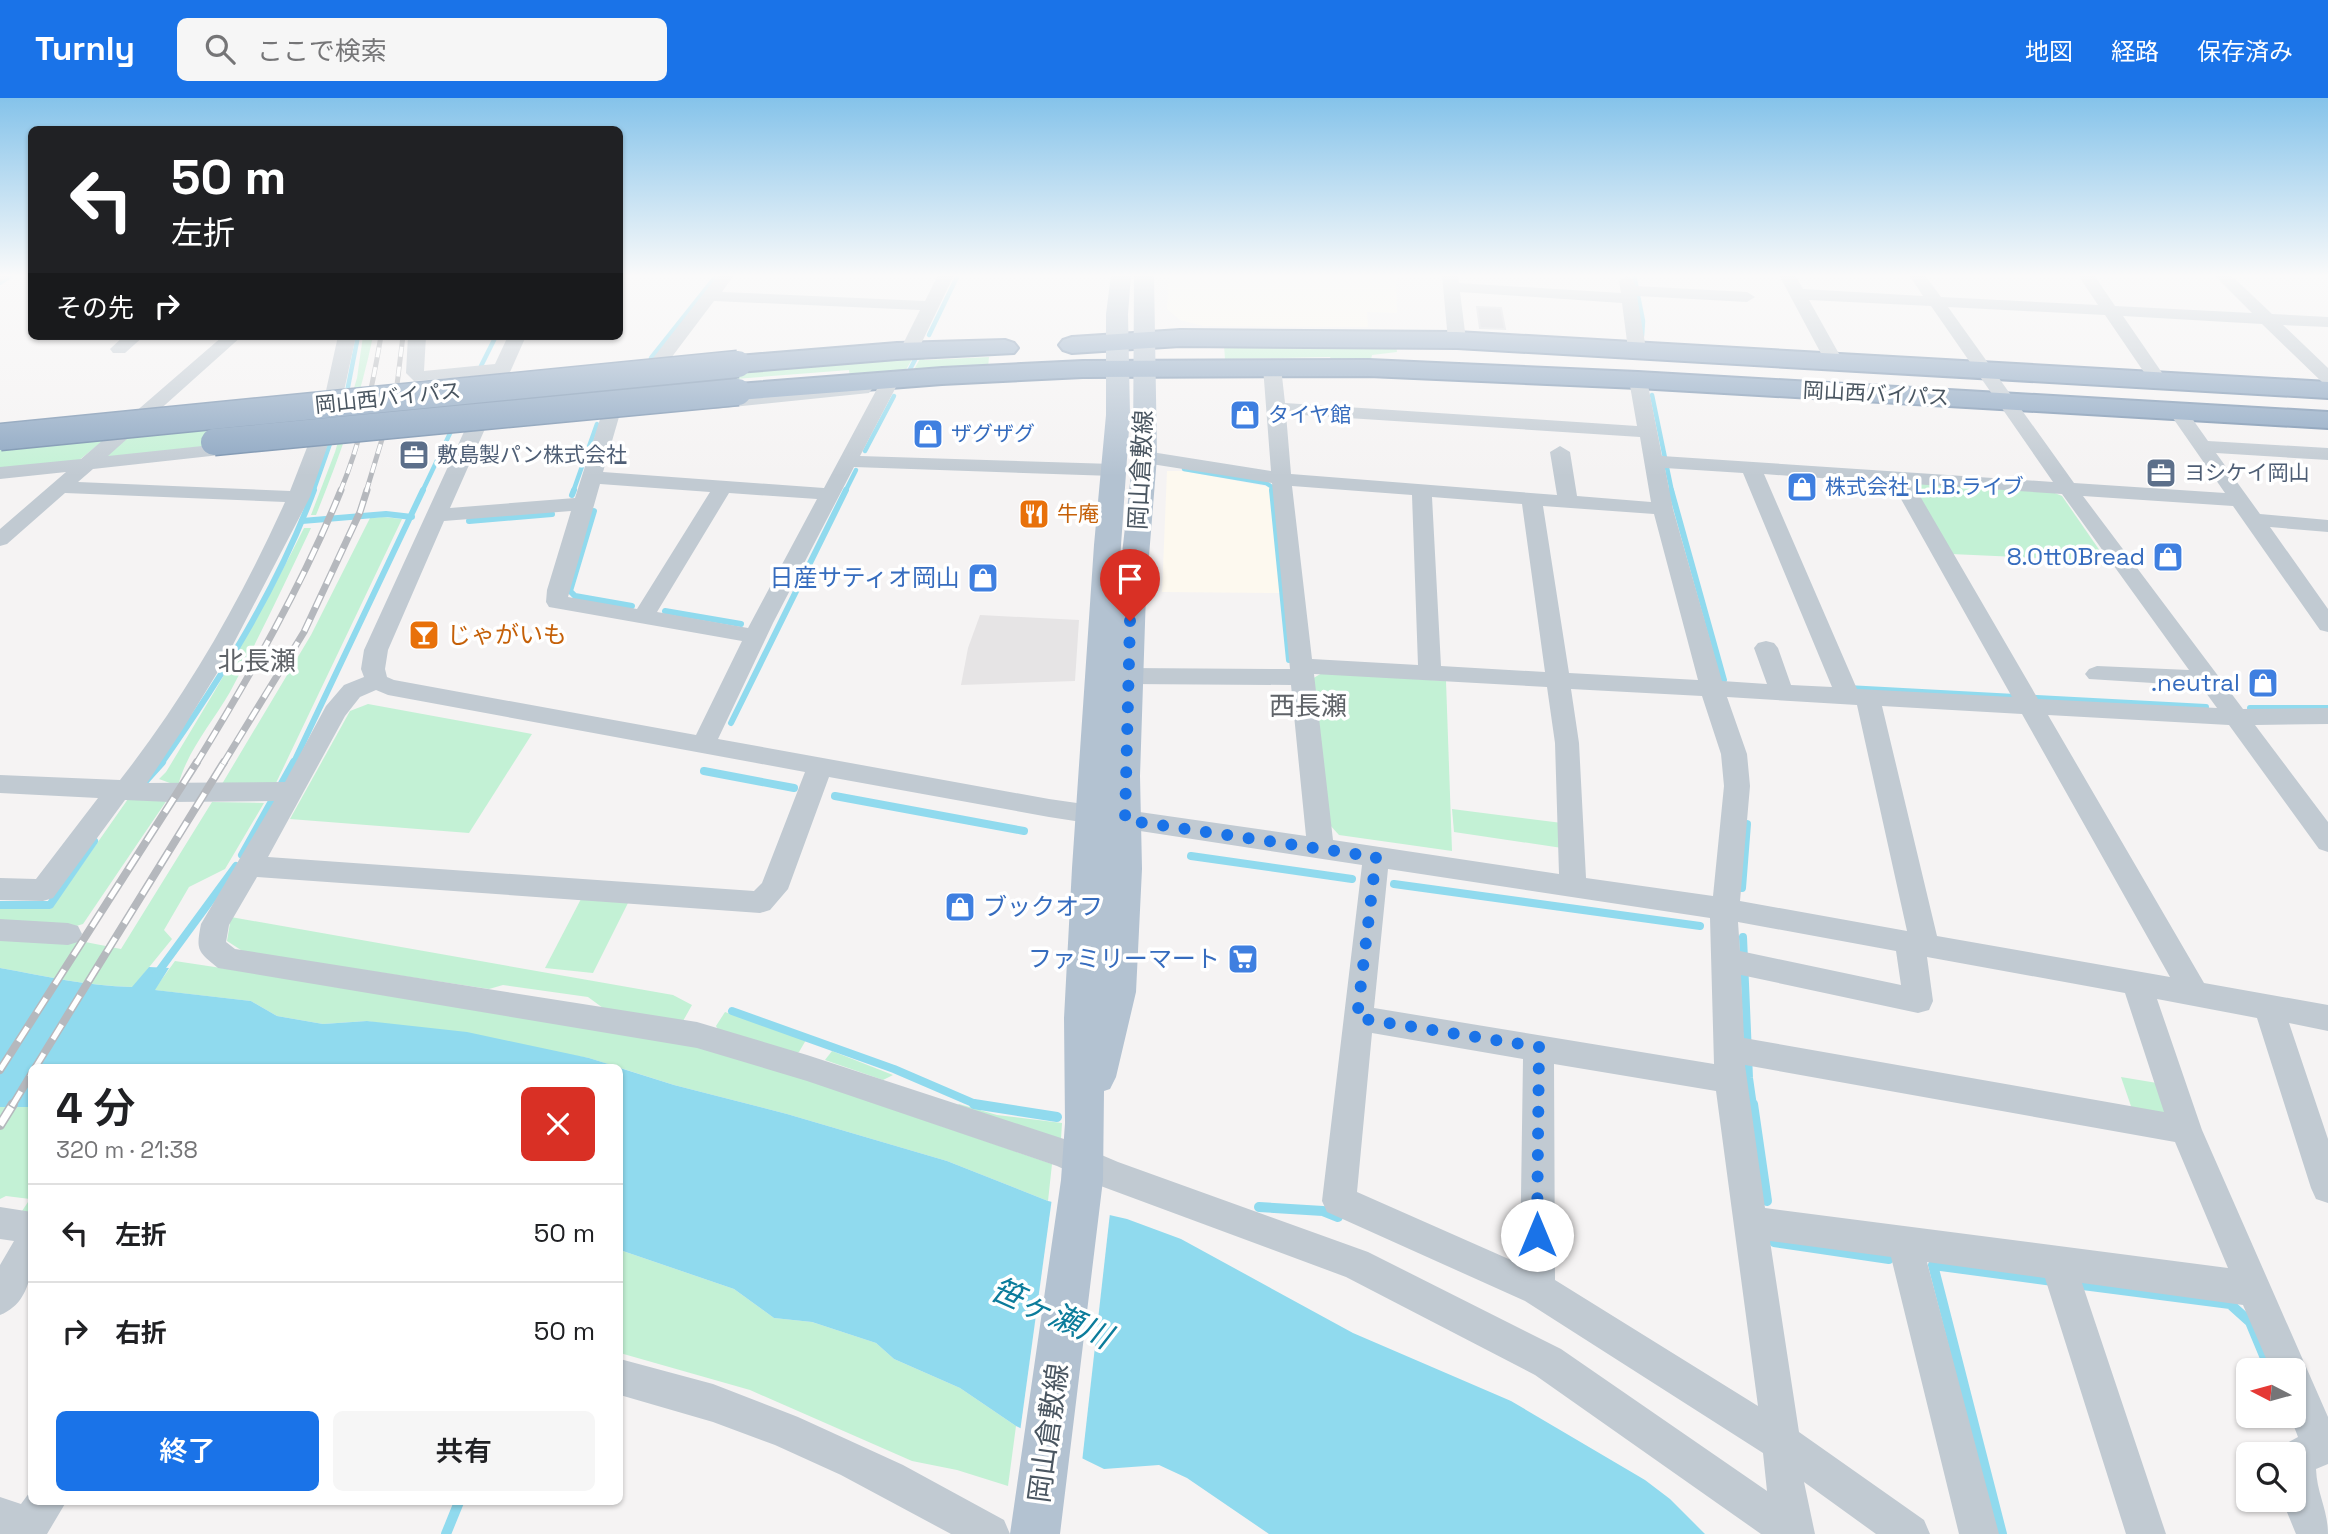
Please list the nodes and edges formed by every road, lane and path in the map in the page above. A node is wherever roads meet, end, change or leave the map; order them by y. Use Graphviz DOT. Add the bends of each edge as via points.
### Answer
graph roads {
  1 [pos="128,342"];
  2 [pos="226,342"];
  3 [pos="346,342"];
  4 [pos="417,342"];
  5 [pos="514,342"];
  6 [pos="674,342"];
  7 [pos="955,342"];
  8 [pos="955,342"];
  9 [pos="1118,342"];
  10 [pos="1142,342"];
  11 [pos="1144,342"];
  12 [pos="1497,342"];
  13 [pos="1636,342"];
  14 [pos="1824,342"];
  15 [pos="1964,342"];
  16 [pos="2134,342"];
  17 [pos="2291,342"];
  18 [pos="912,344"];
  19 [pos="992,348"];
  20 [pos="119,349"];
  21 [pos="1637,349"];
  22 [pos="1118,355"];
  23 [pos="1835,361"];
  24 [pos="656,366"];
  25 [pos="1272,367"];
  26 [pos="1145,368"];
  27 [pos="1983,370"];
  28 [pos="1014,372"];
  29 [pos="500,375"];
  30 [pos="2328,378"];
  31 [pos="1638,380"];
  32 [pos="2158,380"];
  33 [pos="887,387"];
  34 [pos="2328,390"];
  35 [pos="335,396"];
  36 [pos="2006,401"];
  37 [pos="1276,408"];
  38 [pos="614,411"];
  39 [pos="2177,411"];
  40 [pos="141,415"];
  41 [pos="2328,420"];
  42 [pos="478,424"];
  43 [pos="0,428"];
  44 [pos="1648,432"];
  45 [pos="321,436"];
  46 [pos="0,437"];
  47 [pos="2208,446"];
  48 [pos="1560,452"];
  49 [pos="2328,454"];
  50 [pos="1145,457"];
  51 [pos="847,461"];
  52 [pos="1660,461"];
  53 [pos="0,462"];
  54 [pos="85,465"];
  55 [pos="1751,468"];
  56 [pos="1113,470"];
  57 [pos="0,473"];
  58 [pos="590,477"];
  59 [pos="1899,478"];
  60 [pos="1281,479"];
  61 [pos="60,487"];
  62 [pos="723,487"];
  63 [pos="2068,489"];
  64 [pos="1422,492"];
  65 [pos="829,494"];
  66 [pos="300,497"];
  67 [pos="1532,500"];
  68 [pos="2240,500"];
  69 [pos="1568,502"];
  70 [pos="583,504"];
  71 [pos="1664,509"];
  72 [pos="437,515"];
  73 [pos="2260,521"];
  74 [pos="2328,526"];
  75 [pos="0,540"];
  76 [pos="643,617"];
  77 [pos="2328,625"];
  78 [pos="755,636"];
  79 [pos="1766,648"];
  80 [pos="1302,671"];
  81 [pos="1430,674"];
  82 [pos="2097,674"];
  83 [pos="1128,676"];
  84 [pos="2209,679"];
  85 [pos="377,681"];
  86 [pos="1557,681"];
  87 [pos="1781,688"];
  88 [pos="1712,689"];
  89 [pos="1851,693"];
  90 [pos="2028,700"];
  91 [pos="2328,716"];
  92 [pos="2237,717"];
  93 [pos="703,745"];
  94 [pos="820,766"];
  95 [pos="0,784"];
  96 [pos="129,790"];
  97 [pos="284,791"];
  98 [pos="1108,818"];
  99 [pos="2328,842"];
  100 [pos="1321,849"];
  101 [pos="1376,857"];
  102 [pos="250,866"];
  103 [pos="1573,887"];
  104 [pos="0,889"];
  105 [pos="1725,909"];
  106 [pos="0,930"];
  107 [pos="68,934"];
  108 [pos="1917,944"];
  109 [pos="1737,963"];
  110 [pos="2137,985"];
  111 [pos="2196,996"];
  112 [pos="2269,1009"];
  113 [pos="1357,1018"];
  114 [pos="2328,1018"];
  115 [pos="1539,1047"];
  116 [pos="1739,1058"];
  117 [pos="2186,1130"];
  118 [pos="1083,1155"];
  119 [pos="2328,1188"];
  120 [pos="1752,1222"];
  121 [pos="0,1223"];
  122 [pos="28,1227"];
  123 [pos="1905,1243"];
  124 [pos="2063,1277"];
  125 [pos="1537,1289"];
  126 [pos="2255,1289"];
  127 [pos="2284,1358"];
  128 [pos="623,1378"];
  129 [pos="2313,1423"];
  130 [pos="1783,1456"];
  131 [pos="44,1505"];
  132 [pos="0,1517"];
  133 [pos="990,1534"];
  134 [pos="1035,1534"];
  135 [pos="1795,1534"];
  136 [pos="1910,1534"];
  137 [pos="1979,1534"];
  138 [pos="2146,1534"];
  139 [pos="2316,1534"];
  1 -- 20 [label="street"];
  2 -- 40 [label="street"];
  3 -- 35 [label="street"];
  4 -- 29 [label="street" via="415,373 420,377"];
  5 -- 29 [label="street"];
  6 -- 24 [label="street"];
  7 -- 18 [label="street"];
  8 -- 19 [label="street"];
  9 -- 22 [label="main road, 岡山倉敷線"];
  10 -- 22 [label="highway, 岡山西バイパス"];
  11 -- 26 [label="main road, 岡山倉敷線"];
  12 -- 21 [label="highway, 岡山西バイパス"];
  13 -- 21 [label="street"];
  14 -- 23 [label="street"];
  15 -- 27 [label="street"];
  16 -- 32 [label="street"];
  17 -- 30 [label="street"];
  18 -- 24 [label="street"];
  19 -- 22 [label="highway, 岡山西バイパス" via="1040,346"];
  19 -- 46 [label="highway, 岡山西バイパス, bridge" via="738,364"];
  21 -- 23 [label="highway, 岡山西バイパス"];
  22 -- 26 [label="highway, 岡山西バイパス"];
  22 -- 28 [label="highway, 岡山西バイパス"];
  22 -- 56 [label="main road, 岡山倉敷線"];
  23 -- 27 [label="highway, 岡山西バイパス"];
  24 -- 29 [label="street"];
  24 -- 38 [label="street"];
  25 -- 26 [label="highway, 岡山西バイパス"];
  25 -- 31 [label="highway, 岡山西バイパス"];
  25 -- 37 [label="street"];
  26 -- 50 [label="main road, 岡山倉敷線"];
  27 -- 32 [label="highway, 岡山西バイパス"];
  27 -- 36 [label="street"];
  28 -- 33 [label="street" via="972,381"];
  28 -- 53 [label="highway, 岡山西バイパス, bridge" via="738,392"];
  29 -- 42 [label="street"];
  31 -- 36 [label="highway, 岡山西バイパス"];
  31 -- 44 [label="street"];
  32 -- 34 [label="highway, 岡山西バイパス"];
  33 -- 38 [label="street"];
  33 -- 51 [label="street"];
  35 -- 40 [label="street"];
  35 -- 45 [label="street"];
  36 -- 39 [label="highway, 岡山西バイパス"];
  36 -- 63 [label="street"];
  37 -- 44 [label="street"];
  37 -- 60 [label="street"];
  38 -- 42 [label="street"];
  38 -- 58 [label="street"];
  39 -- 41 [label="highway, 岡山西バイパス"];
  39 -- 47 [label="street"];
  40 -- 43 [label="street"];
  40 -- 54 [label="street"];
  42 -- 72 [label="street"];
  44 -- 52 [label="street"];
  45 -- 54 [label="street"];
  45 -- 66 [label="street"];
  47 -- 49 [label="street"];
  47 -- 68 [label="street"];
  48 -- 69 [label="street"];
  50 -- 60 [label="street"];
  50 -- 83 [label="main road, 岡山倉敷線"];
  51 -- 56 [label="street"];
  51 -- 65 [label="street"];
  52 -- 55 [label="street"];
  52 -- 71 [label="street"];
  54 -- 57 [label="street"];
  54 -- 61 [label="street"];
  55 -- 59 [label="street"];
  55 -- 89 [label="street"];
  56 -- 98 [label="main road, 岡山倉敷線"];
  58 -- 62 [label="street"];
  58 -- 70 [label="street"];
  59 -- 63 [label="street"];
  59 -- 90 [label="street"];
  60 -- 64 [label="street"];
  60 -- 80 [label="street"];
  61 -- 66 [label="street"];
  61 -- 75 [label="street"];
  62 -- 65 [label="street"];
  62 -- 76 [label="street"];
  63 -- 68 [label="street"];
  63 -- 84 [label="street"];
  64 -- 67 [label="street"];
  64 -- 81 [label="street"];
  65 -- 78 [label="street"];
  66 -- 96 [label="street" via="200,685"];
  67 -- 69 [label="street"];
  67 -- 86 [label="street"];
  68 -- 73 [label="street"];
  69 -- 71 [label="street"];
  70 -- 72 [label="street"];
  70 -- 76 [label="street" via="557,602"];
  71 -- 88 [label="street"];
  72 -- 85 [label="street" via="376,650 373,669"];
  73 -- 74 [label="street"];
  73 -- 77 [label="street"];
  76 -- 78 [label="street"];
  78 -- 93 [label="street"];
  79 -- 87 [label="street"];
  80 -- 81 [label="street"];
  80 -- 83 [label="street"];
  80 -- 100 [label="street"];
  81 -- 86 [label="street"];
  82 -- 84 [label="street"];
  83 -- 98 [label="main road, 岡山倉敷線"];
  84 -- 92 [label="street"];
  85 -- 93 [label="street" via="403,691"];
  85 -- 97 [label="street" via="352,691"];
  86 -- 88 [label="street"];
  86 -- 103 [label="street" via="1567,743"];
  87 -- 88 [label="street"];
  87 -- 89 [label="street"];
  88 -- 105 [label="street" via="1734,754 1737,786"];
  89 -- 90 [label="street"];
  89 -- 108 [label="street"];
  90 -- 92 [label="street"];
  90 -- 111 [label="street"];
  91 -- 92 [label="street"];
  92 -- 99 [label="street"];
  93 -- 94 [label="street"];
  94 -- 98 [label="street"];
  94 -- 102 [label="street" via="774,889 760,902"];
  95 -- 96 [label="street"];
  96 -- 97 [label="street"];
  96 -- 104 [label="street" via="43,890"];
  97 -- 102 [label="street"];
  98 -- 100 [label="street"];
  98 -- 118 [label="main road, 岡山倉敷線" via="1125,869 1117,992"];
  100 -- 101 [label="street"];
  101 -- 103 [label="street"];
  101 -- 113 [label="street"];
  102 -- 118 [label="street" via="215,924 211,946 228,960 697,1035"];
  103 -- 105 [label="street"];
  105 -- 108 [label="street"];
  105 -- 109 [label="street"];
  106 -- 107 [label="street"];
  108 -- 109 [label="street" via="1918,1001"];
  108 -- 110 [label="street"];
  109 -- 116 [label="street"];
  110 -- 111 [label="street"];
  110 -- 117 [label="street"];
  111 -- 112 [label="street"];
  112 -- 114 [label="street"];
  112 -- 119 [label="street"];
  113 -- 115 [label="street"];
  113 -- 125 [label="street" via="1339,1201"];
  115 -- 116 [label="street"];
  115 -- 125 [label="street"];
  116 -- 117 [label="street"];
  116 -- 120 [label="street"];
  117 -- 126 [label="street"];
  118 -- 134 [label="main road, 岡山倉敷線"];
  118 -- 135 [label="street" via="1356,1264 1536,1356"];
  120 -- 123 [label="street"];
  120 -- 130 [label="street"];
  121 -- 122 [label="street"];
  123 -- 124 [label="street"];
  123 -- 137 [label="street"];
  124 -- 126 [label="street"];
  124 -- 138 [label="street"];
  125 -- 130 [label="street"];
  126 -- 127 [label="street"];
  128 -- 133 [label="street" via="772,1425 895,1480"];
  129 -- 139 [label="street" via="2297,1459 2297,1489"];
  130 -- 135 [label="street"];
  130 -- 136 [label="street"];
  131 -- 132 [label="street" via="29,1526"];
}
